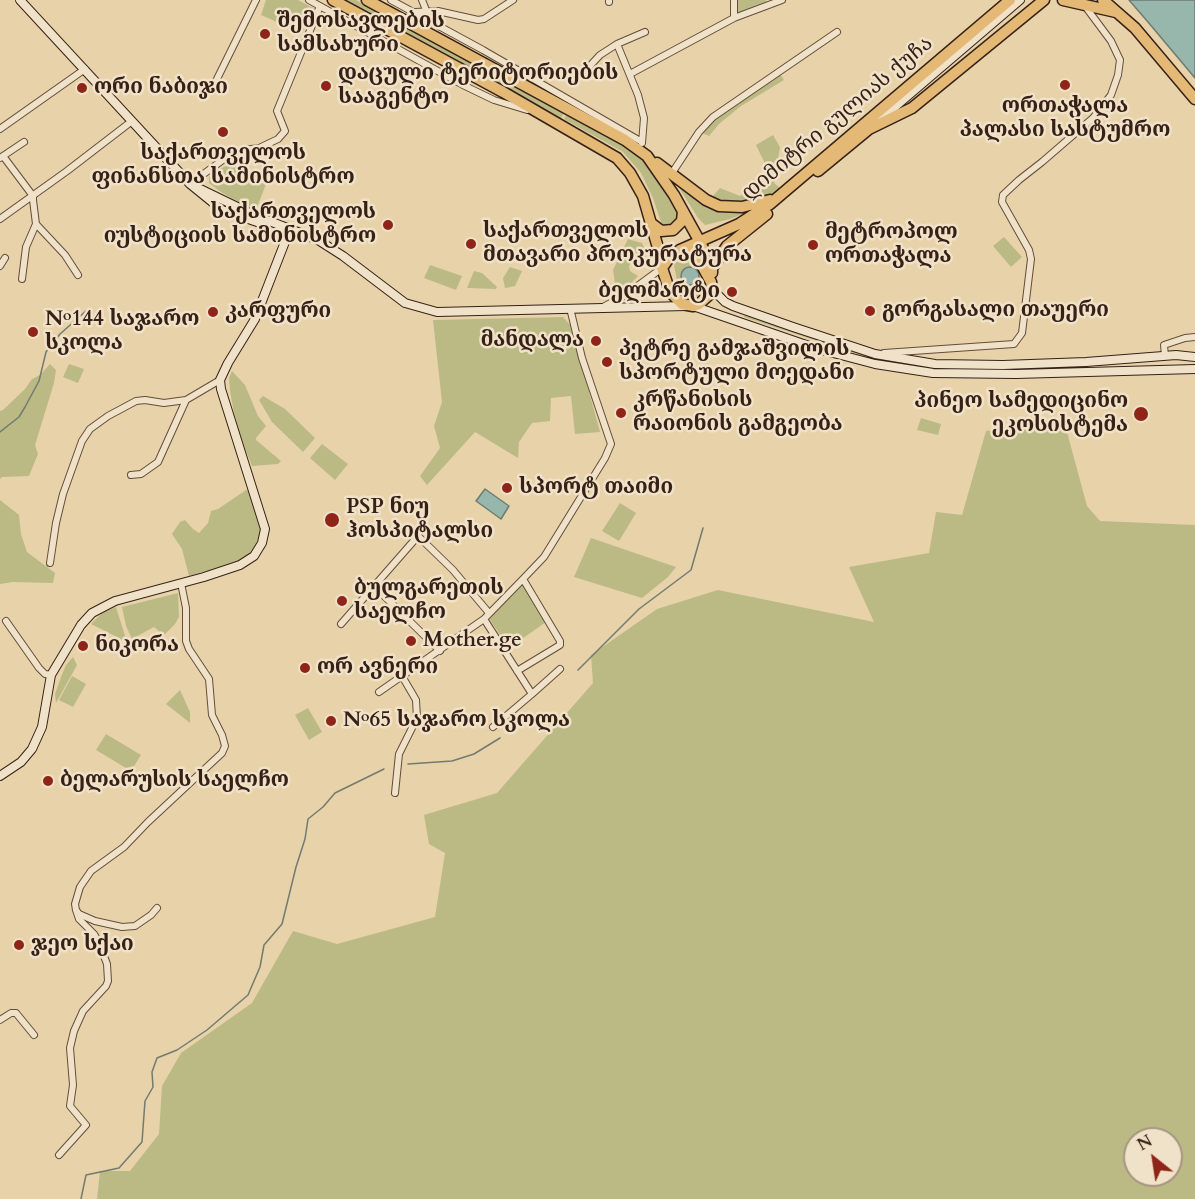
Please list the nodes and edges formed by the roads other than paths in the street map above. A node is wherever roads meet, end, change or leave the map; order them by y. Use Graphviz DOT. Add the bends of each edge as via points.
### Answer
graph roads {
  1 [pos="20,0"];
  2 [pos="256,0"];
  3 [pos="309,0"];
  4 [pos="333,0"];
  5 [pos="367,0"];
  6 [pos="391,0"];
  7 [pos="422,0"];
  8 [pos="513,0"];
  9 [pos="734,0"];
  10 [pos="782,0"];
  11 [pos="1010,0"];
  12 [pos="1020,0"];
  13 [pos="1044,0"];
  14 [pos="1064,0"];
  15 [pos="1103,0"];
  16 [pos="1082,3"];
  17 [pos="320,6"];
  18 [pos="426,10"];
  19 [pos="414,12"];
  20 [pos="1118,13"];
  21 [pos="734,18"];
  22 [pos="645,32"];
  23 [pos="837,32"];
  24 [pos="617,44"];
  25 [pos="85,69"];
  26 [pos="587,69"];
  27 [pos="630,74"];
  28 [pos="216,81"];
  29 [pos="1195,99"];
  30 [pos="535,112"];
  31 [pos="132,121"];
  32 [pos="0,129"];
  33 [pos="869,129"];
  34 [pos="24,142"];
  35 [pos="642,149"];
  36 [pos="2,157"];
  37 [pos="672,173"];
  38 [pos="190,184"];
  39 [pos="33,196"];
  40 [pos="779,196"];
  41 [pos="683,211"];
  42 [pos="0,219"];
  43 [pos="36,224"];
  44 [pos="652,224"];
  45 [pos="290,230"];
  46 [pos="700,242"];
  47 [pos="680,250"];
  48 [pos="5,258"];
  49 [pos="0,266"];
  50 [pos="662,267"];
  51 [pos="712,268"];
  52 [pos="78,276"];
  53 [pos="22,279"];
  54 [pos="712,285"];
  55 [pos="690,306"];
  56 [pos="603,307"];
  57 [pos="570,308"];
  58 [pos="1195,337"];
  59 [pos="875,354"];
  60 [pos="1162,356"];
  61 [pos="1148,357"];
  62 [pos="1195,357"];
  63 [pos="1150,369"];
  64 [pos="1160,369"];
  65 [pos="1195,369"];
  66 [pos="220,380"];
  67 [pos="186,400"];
  68 [pos="131,475"];
  69 [pos="50,563"];
  70 [pos="523,579"];
  71 [pos="181,583"];
  72 [pos="374,586"];
  73 [pos="489,613"];
  74 [pos="484,619"];
  75 [pos="6,621"];
  76 [pos="341,624"];
  77 [pos="440,651"];
  78 [pos="560,669"];
  79 [pos="517,671"];
  80 [pos="51,675"];
  81 [pos="402,676"];
  82 [pos="379,692"];
  83 [pos="532,694"];
  84 [pos="493,727"];
  85 [pos="1,774"];
  86 [pos="395,793"];
  87 [pos="157,908"];
  88 [pos="76,910"];
  89 [pos="0,1020"];
  90 [pos="34,1035"];
  91 [pos="59,1155"];
  1 -- 25 [label="street"];
  2 -- 28 [label="street"];
  3 -- 17 [label="street"];
  4 -- 30 [label="highway"];
  5 -- 35 [label="highway"];
  6 -- 19 [label="street"];
  7 -- 18 [label="street"];
  8 -- 18 [label="street" via="478,20"];
  9 -- 21 [label="street"];
  10 -- 21 [label="street"];
  11 -- 40 [label="highway, დიმიტრი გულიას ქუჩა"];
  12 -- 33 [label="street, დიმიტრი გულიას ქუჩა"];
  13 -- 33 [label="highway, დიმიტრი გულიას ქუჩა" via="912,108"];
  14 -- 16 [label="highway"];
  15 -- 20 [label="highway"];
  16 -- 20 [label="highway"];
  16 -- 59 [label="street" via="1112,41 1120,60 1118,75 1111,95 1093,118 1008,189 1002,202 1031,259 1022,333 1014,344"];
  17 -- 30 [label="street" via="465,86 494,100"];
  17 -- 38 [label="street" via="277,111 285,131 259,148 224,159"];
  18 -- 19 [label="street"];
  19 -- 35 [label="street"];
  20 -- 29 [label="highway"];
  21 -- 27 [label="street"];
  22 -- 24 [label="street"];
  23 -- 37 [label="street" via="713,117"];
  24 -- 26 [label="street"];
  24 -- 27 [label="street"];
  25 -- 31 [label="street"];
  25 -- 32 [label="street"];
  27 -- 35 [label="street" via="644,118"];
  30 -- 44 [label="highway" via="617,158 643,196"];
  31 -- 38 [label="street"];
  31 -- 39 [label="street"];
  33 -- 51 [label="highway, დიმიტრი გულიას ქუჩა" via="727,246"];
  34 -- 36 [label="street"];
  35 -- 37 [label="highway"];
  35 -- 41 [label="highway"];
  36 -- 39 [label="street"];
  37 -- 40 [label="highway" via="719,206 742,207"];
  38 -- 45 [label="street"];
  39 -- 42 [label="street"];
  39 -- 43 [label="street"];
  40 -- 46 [label="highway, დიმიტრი გულიას ქუჩა" via="750,218"];
  41 -- 44 [label="highway" via="682,221 673,230 661,231"];
  41 -- 46 [label="highway"];
  43 -- 52 [label="street" via="65,255"];
  43 -- 53 [label="street" via="26,247"];
  44 -- 50 [label="highway"];
  45 -- 57 [label="street" via="318,240 412,306 437,312"];
  45 -- 66 [label="street" via="255,320"];
  46 -- 47 [label="highway, დიმიტრი გულიას ქუჩა"];
  46 -- 51 [label="highway"];
  47 -- 50 [label="highway"];
  47 -- 54 [label="highway" via="698,258"];
  48 -- 49 [label="street"];
  50 -- 55 [label="highway" via="670,291 678,301"];
  50 -- 56 [label="street"];
  51 -- 54 [label="highway"];
  54 -- 55 [label="highway" via="704,301"];
  54 -- 59 [label="street" via="733,306"];
  55 -- 56 [label="street"];
  55 -- 63 [label="street" via="818,349 875,364 933,373"];
  56 -- 57 [label="street"];
  57 -- 70 [label="street" via="611,444 544,557"];
  58 -- 60 [label="street" via="1164,345"];
  59 -- 61 [label="street" via="935,364 1004,365"];
  60 -- 61 [label="street"];
  60 -- 62 [label="street"];
  60 -- 64 [label="street"];
  61 -- 63 [label="street"];
  63 -- 64 [label="street"];
  64 -- 65 [label="street"];
  66 -- 67 [label="street"];
  66 -- 71 [label="street" via="265,529 262,543 249,561"];
  67 -- 68 [label="street" via="158,462 141,474"];
  67 -- 69 [label="street" via="136,401 90,429 63,494"];
  70 -- 73 [label="street"];
  70 -- 79 [label="street" via="560,645"];
  71 -- 80 [label="street" via="97,609 81,625"];
  71 -- 88 [label="street" via="186,641 209,679 212,715 225,747 124,847 91,871 80,886"];
  72 -- 73 [label="street" via="418,536"];
  72 -- 76 [label="street"];
  72 -- 77 [label="street"];
  73 -- 74 [label="street"];
  74 -- 77 [label="street"];
  74 -- 79 [label="street"];
  75 -- 80 [label="street" via="42,672"];
  77 -- 81 [label="street"];
  78 -- 83 [label="street"];
  79 -- 83 [label="street"];
  80 -- 85 [label="street" via="38,739 21,762"];
  81 -- 82 [label="street"];
  81 -- 86 [label="street" via="416,700 417,718 399,753"];
  83 -- 84 [label="street"];
  87 -- 88 [label="street" via="135,926 122,927 94,921"];
  88 -- 91 [label="street" via="99,943 108,981 84,1011 70,1048 70,1106 86,1125"];
  89 -- 90 [label="street" via="16,1013"];
}
